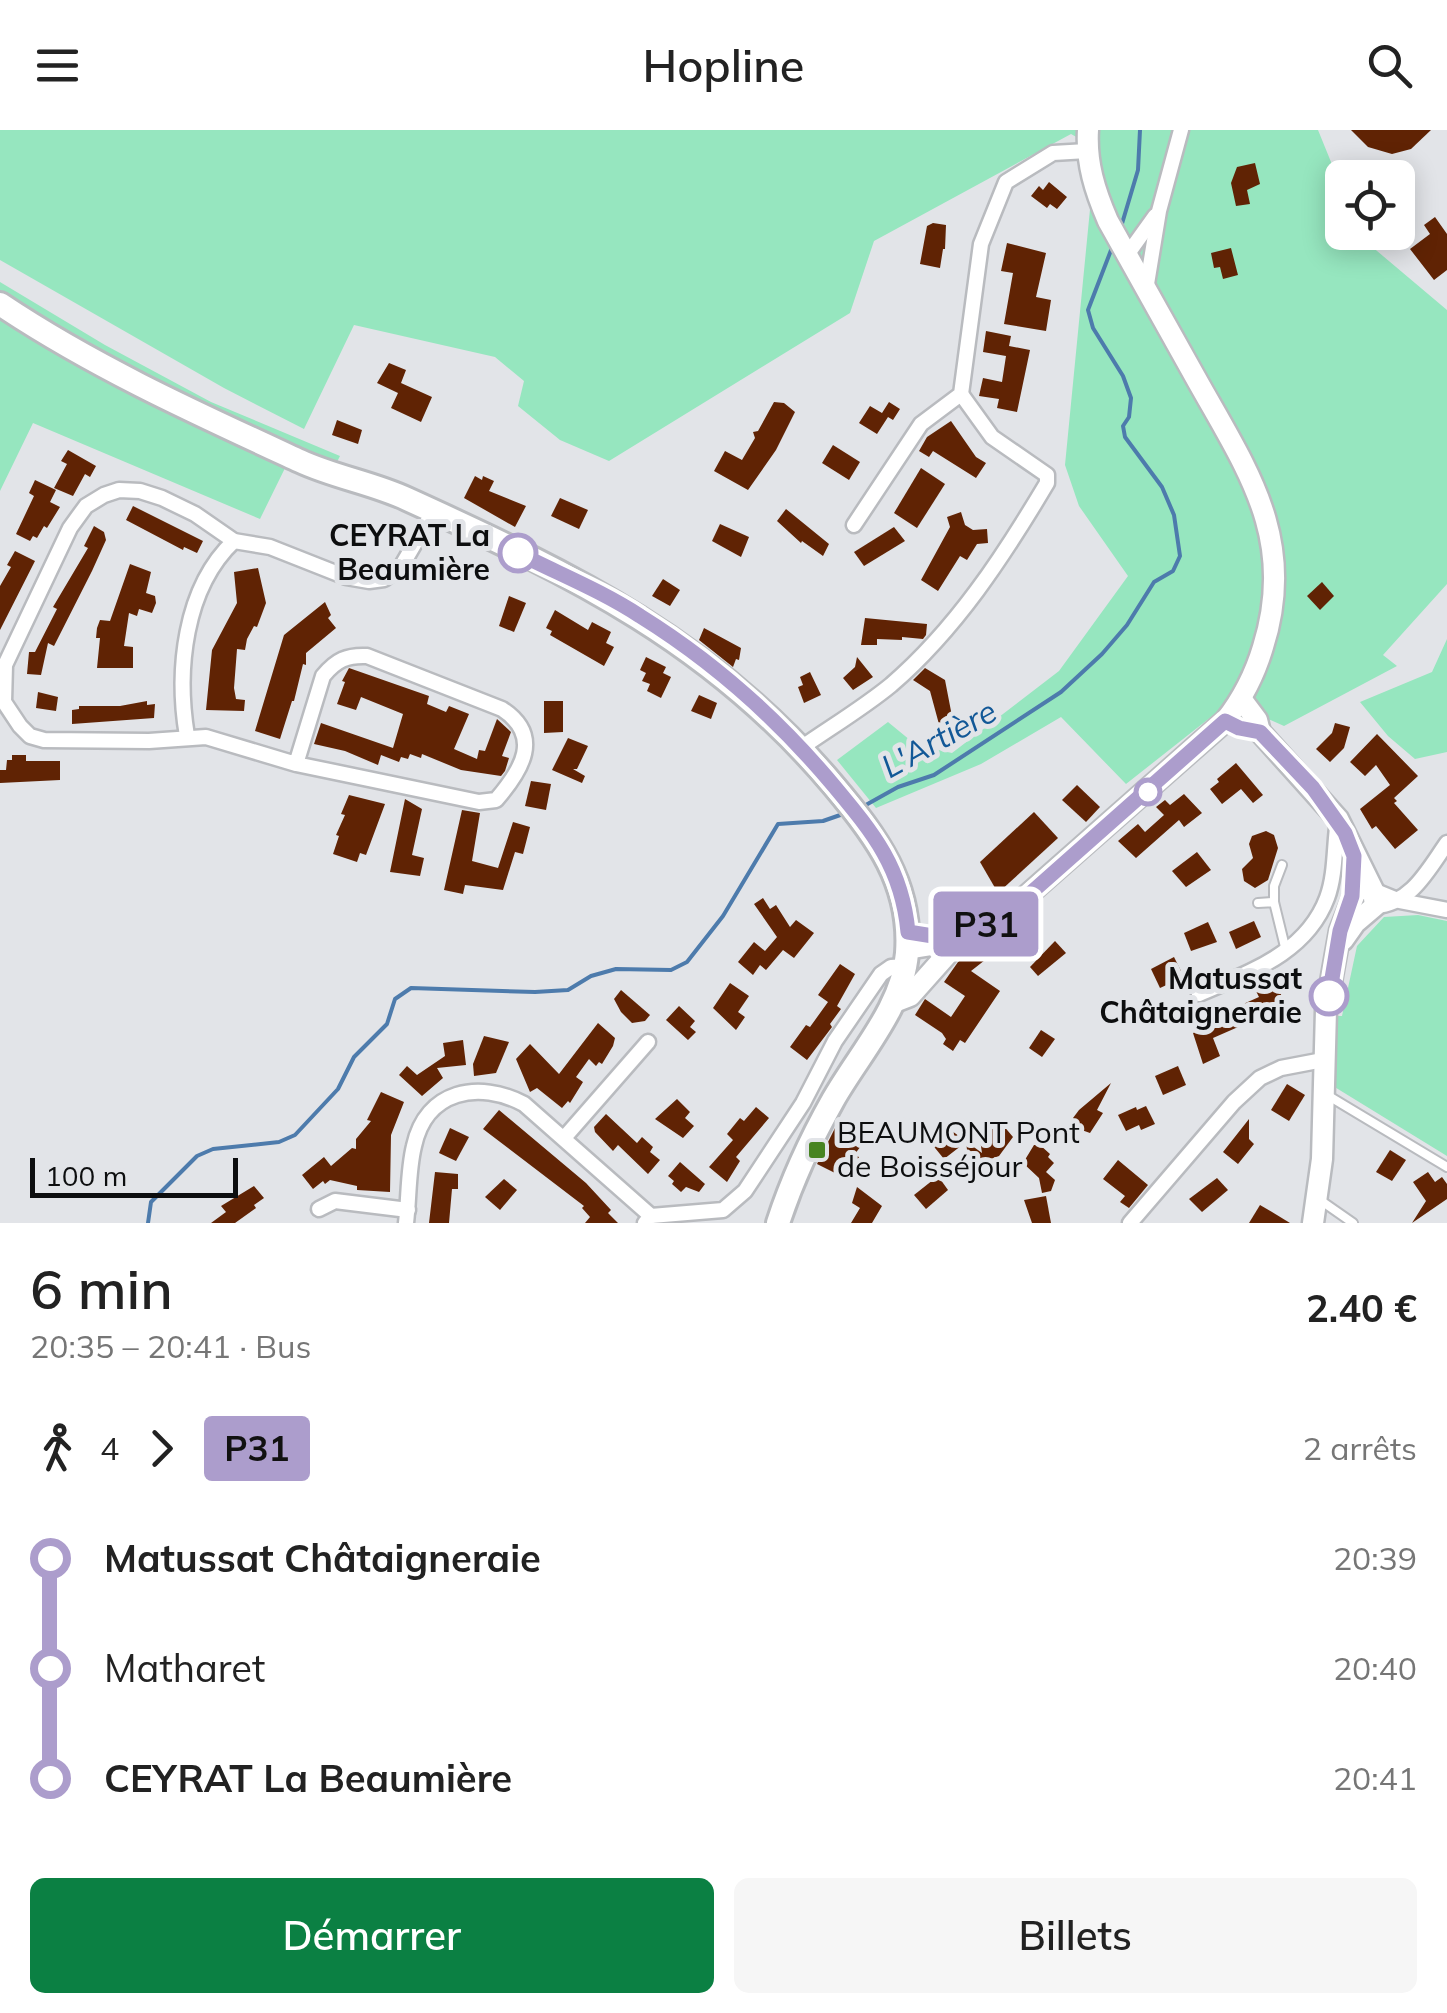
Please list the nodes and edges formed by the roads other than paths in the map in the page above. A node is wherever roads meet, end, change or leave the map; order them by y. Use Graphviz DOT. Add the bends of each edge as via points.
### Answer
graph roads {
  1 [pos="1181,130"];
  2 [pos="1088,140"];
  3 [pos="1159,211"];
  4 [pos="1128,255"];
  5 [pos="1146,290"];
  6 [pos="0,304"];
  7 [pos="961,394"];
  8 [pos="433,512"];
  9 [pos="854,526"];
  10 [pos="234,541"];
  11 [pos="1242,700"];
  12 [pos="1225,721"];
  13 [pos="1260,732"];
  14 [pos="187,736"];
  15 [pos="802,748"];
  16 [pos="296,764"];
  17 [pos="1338,819"];
  18 [pos="1447,844"];
  19 [pos="1282,864"];
  20 [pos="1367,898"];
  21 [pos="1400,900"];
  22 [pos="1274,902"];
  23 [pos="1258,903"];
  24 [pos="1447,910"];
  25 [pos="907,949"];
  26 [pos="945,950"];
  27 [pos="1286,951"];
  28 [pos="1199,994"];
  29 [pos="892,1003"];
  30 [pos="648,1042"];
  31 [pos="1323,1060"];
  32 [pos="1323,1093"];
  33 [pos="564,1138"];
  34 [pos="1447,1167"];
  35 [pos="1318,1199"];
  36 [pos="319,1209"];
  37 [pos="407,1216"];
  38 [pos="648,1220"];
  39 [pos="778,1223"];
  40 [pos="1130,1223"];
  41 [pos="1313,1223"];
  42 [pos="1353,1223"];
  1 -- 3 [label="street"];
  2 -- 4 [label="street" via="1095,190"];
  2 -- 7 [label="street" via="1006,182 981,244"];
  3 -- 4 [label="street"];
  3 -- 5 [label="street"];
  4 -- 5 [label="street"];
  5 -- 11 [label="street" via="1242,460 1273,542 1276,586 1268,632"];
  6 -- 8 [label="main road" via="160,395 305,464"];
  7 -- 9 [label="street" via="921,424"];
  7 -- 15 [label="street" via="992,437 1040,468 1047,484 942,635 890,686"];
  8 -- 10 [label="street" via="401,567 384,579 346,577 270,547"];
  8 -- 15 [label="main road" via="640,616 768,713"];
  10 -- 14 [label="street" via="216,558 186,640 180,696"];
  10 -- 14 [label="street" via="162,498 140,491 104,495 70,528 5,665 4,702 30,736 60,742"];
  11 -- 12 [label="street"];
  11 -- 13 [label="street"];
  12 -- 13 [label="street"];
  12 -- 26 [label="street" via="1024,899"];
  13 -- 17 [label="street"];
  14 -- 16 [label="street"];
  15 -- 25 [label="main road" via="894,868"];
  16 -- 16 [label="street" via="480,802 496,800 509,785 526,743 524,730 502,709 352,656 323,676"];
  17 -- 20 [label="street"];
  17 -- 27 [label="street" via="1326,899"];
  18 -- 21 [label="street"];
  19 -- 22 [label="lane"];
  20 -- 21 [label="street"];
  20 -- 31 [label="street" via="1340,944"];
  21 -- 24 [label="street"];
  22 -- 23 [label="lane"];
  22 -- 27 [label="lane"];
  25 -- 26 [label="street"];
  25 -- 26 [label="street" via="933,936"];
  25 -- 29 [label="main road"];
  25 -- 38 [label="street" via="880,974 744,1191 723,1210"];
  26 -- 29 [label="street" via="910,996"];
  27 -- 28 [label="street"];
  29 -- 39 [label="main road" via="818,1127"];
  30 -- 33 [label="street"];
  31 -- 32 [label="street"];
  31 -- 40 [label="street" via="1260,1078"];
  32 -- 34 [label="lane"];
  32 -- 35 [label="street"];
  33 -- 37 [label="street" via="506,1095 485,1090 446,1100 419,1128"];
  33 -- 38 [label="street"];
  35 -- 41 [label="street"];
  35 -- 42 [label="lane"];
  36 -- 37 [label="street" via="335,1201"];
}
